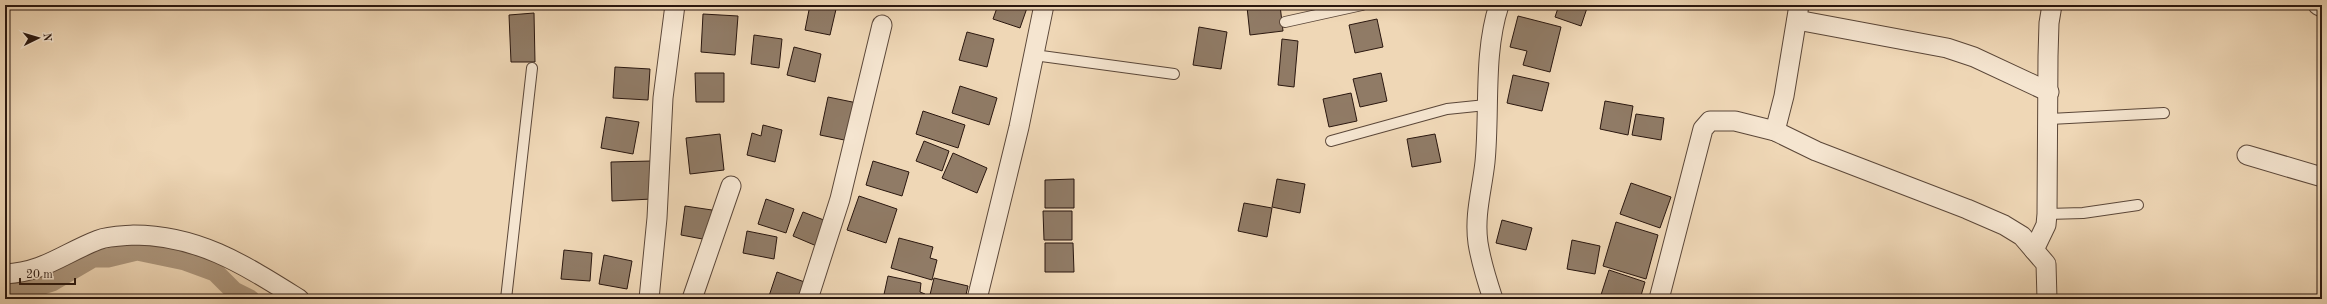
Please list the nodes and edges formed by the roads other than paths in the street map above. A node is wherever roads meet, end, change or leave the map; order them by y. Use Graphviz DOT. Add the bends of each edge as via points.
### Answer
graph roads {
  1 [pos="676,5"];
  2 [pos="1044,5"];
  3 [pos="1362,5"];
  4 [pos="1499,5"];
  5 [pos="2052,5"];
  6 [pos="2318,5"];
  7 [pos="2322,7"];
  8 [pos="1798,12"];
  9 [pos="1285,22"];
  10 [pos="882,26"];
  11 [pos="1034,55"];
  12 [pos="532,68"];
  13 [pos="1174,74"];
  14 [pos="2049,92"];
  15 [pos="1486,106"];
  16 [pos="2164,114"];
  17 [pos="2050,119"];
  18 [pos="1775,131"];
  19 [pos="1331,141"];
  20 [pos="2247,155"];
  21 [pos="2322,177"];
  22 [pos="731,186"];
  23 [pos="2138,205"];
  24 [pos="2047,214"];
  25 [pos="2034,250"];
  26 [pos="5,274"];
  27 [pos="298,299"];
  28 [pos="506,299"];
  29 [pos="649,299"];
  30 [pos="692,299"];
  31 [pos="808,299"];
  32 [pos="977,299"];
  33 [pos="1493,299"];
  34 [pos="1659,299"];
  35 [pos="2047,299"];
  1 -- 29 [label="street" via="663,98"];
  2 -- 11 [label="street"];
  3 -- 9 [label="lane"];
  4 -- 15 [label="street" via="1492,42"];
  5 -- 14 [label="street" via="2049,23"];
  6 -- 7 [label="street"];
  8 -- 14 [label="street" via="1947,48"];
  8 -- 18 [label="street"];
  10 -- 31 [label="street" via="840,199"];
  11 -- 13 [label="lane"];
  11 -- 32 [label="street"];
  12 -- 28 [label="lane"];
  14 -- 17 [label="street"];
  15 -- 19 [label="lane" via="1447,109"];
  15 -- 33 [label="street" via="1484,162 1476,217 1478,243"];
  16 -- 17 [label="lane"];
  17 -- 24 [label="street"];
  18 -- 25 [label="street" via="1816,151 1967,208 2022,236"];
  18 -- 34 [label="street" via="1721,120 1710,121 1703,129"];
  20 -- 21 [label="street"];
  22 -- 30 [label="street"];
  23 -- 24 [label="lane" via="2083,213"];
  24 -- 25 [label="street" via="2046,225"];
  25 -- 35 [label="street" via="2046,264"];
  26 -- 27 [label="street" via="21,273 51,264 100,239 160,235 212,250"];
}
